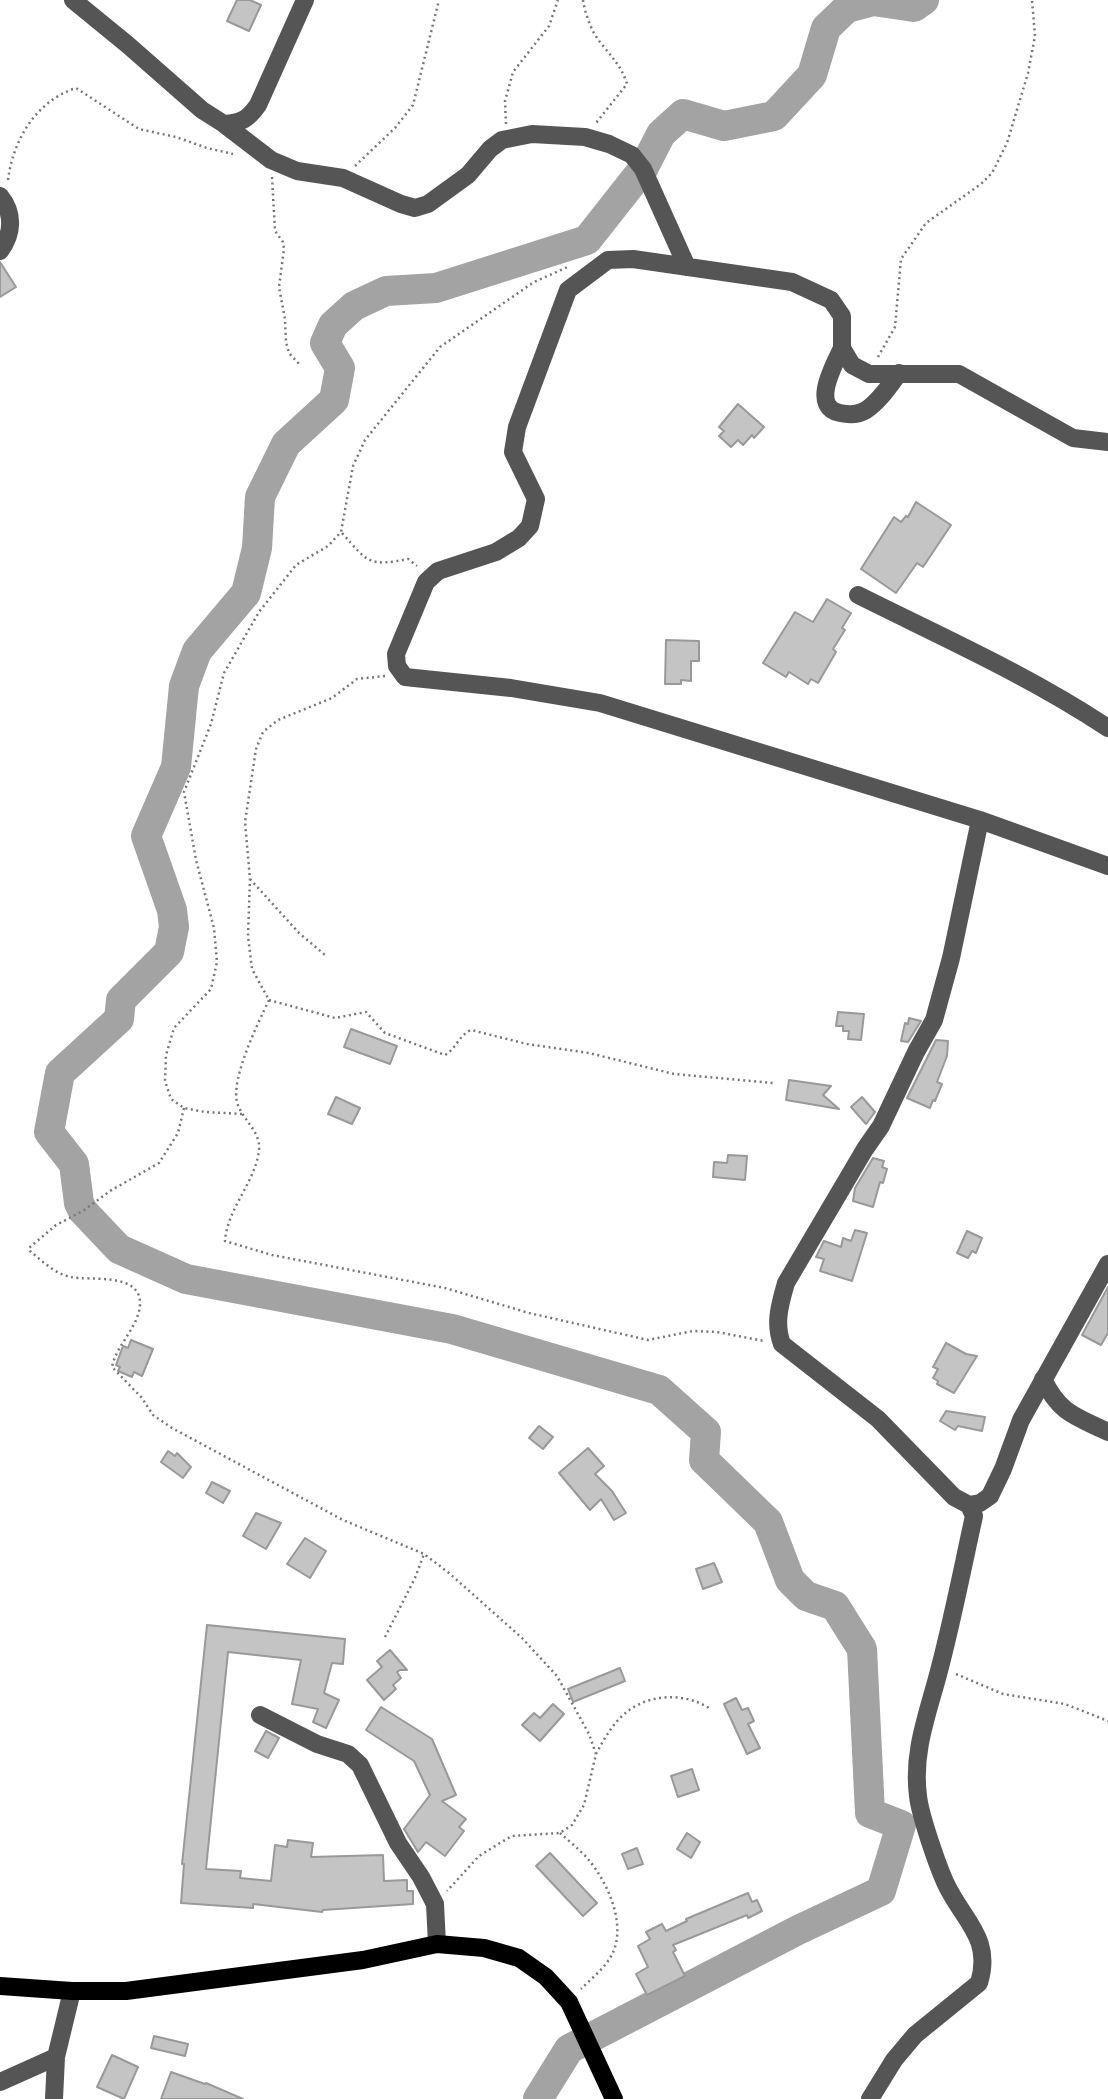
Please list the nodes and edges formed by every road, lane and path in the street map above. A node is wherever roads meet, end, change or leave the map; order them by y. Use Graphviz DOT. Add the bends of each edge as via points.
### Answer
graph roads {
  1 [pos="73,0"];
  2 [pos="305,0"];
  3 [pos="439,0"];
  4 [pos="558,0"];
  5 [pos="583,0"];
  6 [pos="1032,0"];
  7 [pos="224,124"];
  8 [pos="585,137"];
  9 [pos="502,140"];
  10 [pos="266,156"];
  11 [pos="343,178"];
  12 [pos="3,199"];
  13 [pos="0,251"];
  14 [pos="578,262"];
  15 [pos="687,267"];
  16 [pos="842,348"];
  17 [pos="299,364"];
  18 [pos="899,373"];
  19 [pos="869,374"];
  20 [pos="1108,442"];
  21 [pos="341,532"];
  22 [pos="426,582"];
  23 [pos="858,595"];
  24 [pos="405,677"];
  25 [pos="1108,728"];
  26 [pos="980,820"];
  27 [pos="1108,866"];
  28 [pos="250,879"];
  29 [pos="325,955"];
  30 [pos="269,1000"];
  31 [pos="773,1083"];
  32 [pos="184,1108"];
  33 [pos="242,1114"];
  34 [pos="1108,1264"];
  35 [pos="782,1344"];
  36 [pos="1042,1379"];
  37 [pos="1108,1432"];
  38 [pos="969,1505"];
  39 [pos="424,1554"];
  40 [pos="385,1637"];
  41 [pos="940,1668"];
  42 [pos="709,1708"];
  43 [pos="260,1714"];
  44 [pos="1108,1721"];
  45 [pos="596,1754"];
  46 [pos="560,1833"];
  47 [pos="435,1904"];
  48 [pos="436,1944"];
  49 [pos="0,1986"];
  50 [pos="72,1991"];
  51 [pos="569,2002"];
  52 [pos="56,2057"];
  53 [pos="0,2082"];
  54 [pos="54,2099"];
  55 [pos="614,2099"];
  56 [pos="870,2099"];
  1 -- 7 [label="street"];
  2 -- 7 [label="street" via="250,117"];
  3 -- 11 [label="path" via="414,105"];
  4 -- 9 [label="path" via="549,26 513,72"];
  5 -- 8 [label="path" via="597,38 613,55 627,84"];
  6 -- 19 [label="path" via="1035,36 1007,143 992,173 926,223 901,259 895,327"];
  7 -- 10 [label="street"];
  8 -- 9 [label="street" via="532,134"];
  8 -- 15 [label="street" via="632,155 643,169"];
  9 -- 11 [label="street" via="468,176 415,208"];
  10 -- 11 [label="street" via="297,171"];
  10 -- 12 [label="path" via="230,154 139,129 76,88 32,117 10,163"];
  10 -- 17 [label="path" via="275,232 284,249 279,287 286,342"];
  12 -- 13 [label="street" via="12,225"];
  14 -- 21 [label="path" via="534,282 440,347 365,440 353,466"];
  15 -- 16 [label="street" via="792,282 831,299 842,316"];
  15 -- 22 [label="street" via="608,260 568,290 517,427 513,452 536,499 530,526 496,552 438,571"];
  16 -- 18 [label="street" via="825,392 833,412 849,415 866,410"];
  16 -- 19 [label="street" via="852,365"];
  18 -- 19 [label="street"];
  18 -- 20 [label="street" via="959,374 1073,438"];
  21 -- 22 [label="path" via="366,560 408,559"];
  21 -- 32 [label="path" via="328,546 296,565 259,612 224,673 211,724 184,792 214,928 217,962 211,989 174,1028 166,1055 164,1081 171,1099"];
  22 -- 24 [label="street" via="396,654"];
  23 -- 25 [label="street" via="1020,676"];
  24 -- 26 [label="street" via="600,703"];
  24 -- 28 [label="path" via="357,679 332,698 278,720 263,732 256,749 245,822"];
  26 -- 27 [label="street"];
  26 -- 35 [label="street" via="934,1020 881,1126 786,1283 779,1307"];
  28 -- 29 [label="path"];
  28 -- 30 [label="path" via="252,969"];
  30 -- 31 [label="path" via="335,1018 366,1012 385,1032 444,1055 471,1030 674,1074"];
  30 -- 33 [label="path" via="251,1038 237,1088"];
  32 -- 33 [label="path"];
  32 -- 39 [label="path" via="178,1133 159,1163 56,1225 33,1243 30,1251 60,1274 110,1278 137,1293 137,1317 111,1367 153,1415 343,1520"];
  33 -- 35 [label="path" via="258,1138 259,1150 230,1220 226,1242 444,1288 648,1340 717,1332"];
  34 -- 36 [label="street"];
  35 -- 38 [label="street" via="878,1419 938,1482"];
  36 -- 37 [label="street" via="1064,1411"];
  36 -- 38 [label="street" via="990,1496"];
  38 -- 41 [label="street" via="974,1516"];
  39 -- 40 [label="path"];
  39 -- 45 [label="path" via="558,1676"];
  41 -- 44 [label="path" via="1003,1694 1065,1703"];
  41 -- 56 [label="street" via="921,1731 915,1770 918,1800 946,1883 981,1941 983,1971 979,1983 915,2035"];
  42 -- 45 [label="path" via="680,1696 638,1706 623,1715"];
  43 -- 47 [label="street" via="317,1744 348,1754 360,1765 398,1843"];
  45 -- 46 [label="path" via="584,1805 572,1825"];
  46 -- 47 [label="path" via="512,1836 479,1856"];
  46 -- 51 [label="path" via="588,1858 609,1888 616,1919 617,1939 609,1960"];
  47 -- 48 [label="street"];
  48 -- 50 [label="main road" via="363,1960 166,1986"];
  48 -- 51 [label="main road" via="484,1948 519,1958 546,1977"];
  49 -- 50 [label="main road"];
  50 -- 52 [label="street"];
  51 -- 55 [label="main road"];
  52 -- 53 [label="street"];
  52 -- 54 [label="street"];
}
